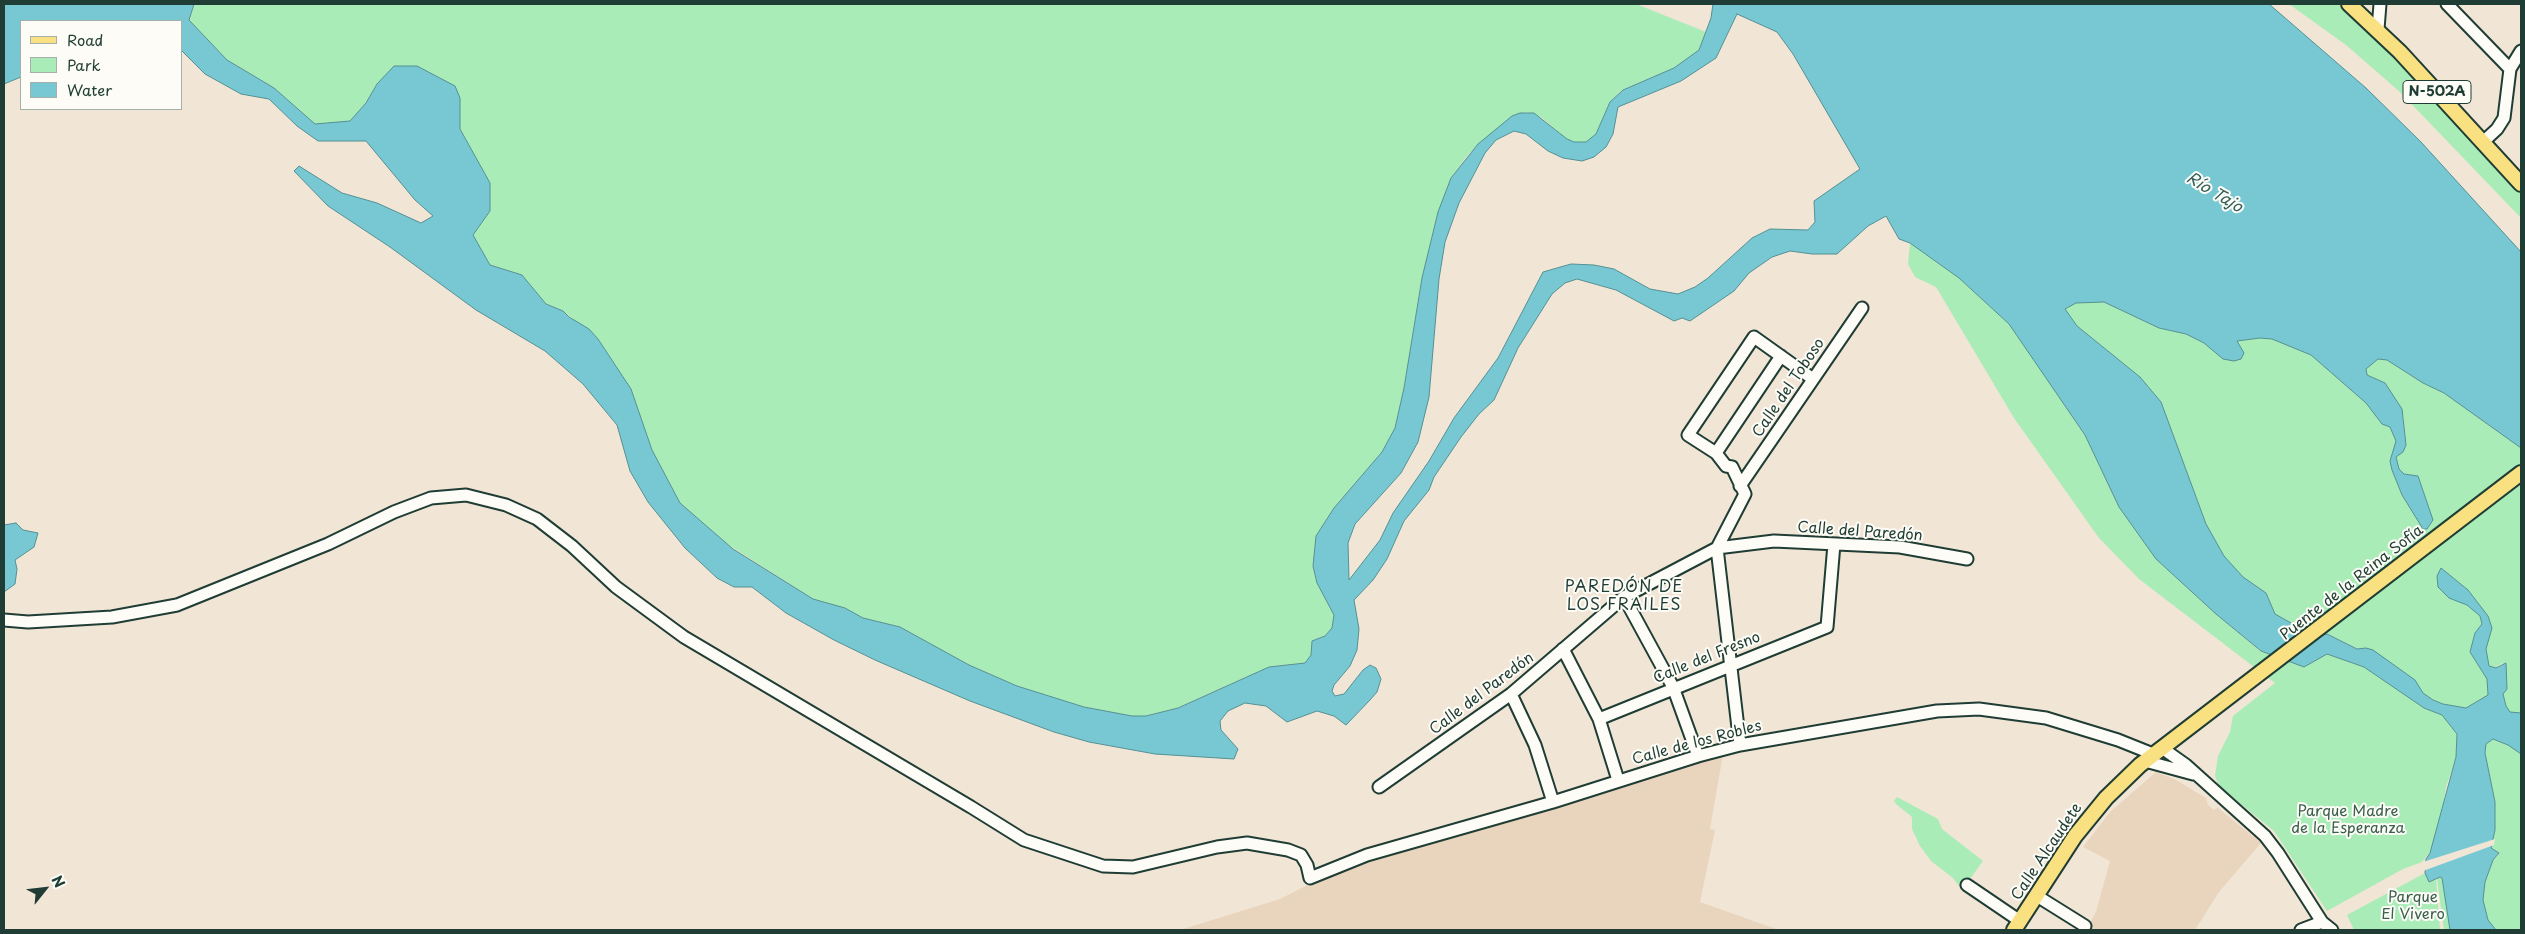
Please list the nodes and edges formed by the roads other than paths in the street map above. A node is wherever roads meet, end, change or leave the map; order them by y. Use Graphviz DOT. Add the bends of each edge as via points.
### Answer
graph roads {
  1 [pos="2349,4"];
  2 [pos="2380,4"];
  3 [pos="2448,4"];
  4 [pos="2378,29"];
  5 [pos="2521,51"];
  6 [pos="2510,69"];
  7 [pos="2483,142"];
  8 [pos="2521,184"];
  9 [pos="1862,308"];
  10 [pos="1781,356"];
  11 [pos="1813,379"];
  12 [pos="1716,453"];
  13 [pos="2521,472"];
  14 [pos="1740,486"];
  15 [pos="1834,544"];
  16 [pos="1717,548"];
  17 [pos="1967,559"];
  18 [pos="1624,597"];
  19 [pos="4,620"];
  20 [pos="1563,649"];
  21 [pos="1731,664"];
  22 [pos="1673,687"];
  23 [pos="1511,694"];
  24 [pos="1599,719"];
  25 [pos="2202,719"];
  26 [pos="1740,744"];
  27 [pos="2131,745"];
  28 [pos="1698,756"];
  29 [pos="2150,757"];
  30 [pos="2197,776"];
  31 [pos="1618,780"];
  32 [pos="1379,787"];
  33 [pos="1553,802"];
  34 [pos="1967,885"];
  35 [pos="2037,896"];
  36 [pos="2322,922"];
  37 [pos="2017,926"];
  38 [pos="2085,926"];
  39 [pos="2301,930"];
  40 [pos="2332,930"];
  1 -- 4 [label="main road, N-502A"];
  2 -- 4 [label="street"];
  3 -- 6 [label="street"];
  4 -- 7 [label="main road, N-502A"];
  5 -- 6 [label="street"];
  6 -- 7 [label="street" via="2504,118"];
  7 -- 8 [label="main road, N-502A"];
  9 -- 11 [label="street, Calle del Toboso"];
  10 -- 11 [label="street"];
  10 -- 12 [label="street"];
  10 -- 12 [label="street" via="1754,337 1688,435"];
  11 -- 14 [label="street, Calle del Toboso"];
  12 -- 14 [label="street" via="1726,466 1732,467"];
  13 -- 25 [label="main road, Puente de la Reina Sofía"];
  14 -- 16 [label="street" via="1745,494"];
  15 -- 16 [label="street, Calle del Paredón" via="1774,541"];
  15 -- 17 [label="street, Calle del Paredón" via="1900,548"];
  15 -- 21 [label="street, Calle del Fresno" via="1827,627"];
  16 -- 18 [label="street, Calle del Paredón"];
  16 -- 21 [label="street"];
  18 -- 20 [label="street, Calle del Paredón"];
  18 -- 22 [label="street"];
  19 -- 33 [label="street, Calle de los Robles" via="112,618 177,605 328,544 404,508 431,498 466,495 506,505 537,519 572,546 616,588 684,637 1024,840 1103,866 1133,867 1247,843 1301,855 1310,878 1367,855"];
  20 -- 23 [label="street, Calle del Paredón"];
  20 -- 24 [label="street"];
  21 -- 22 [label="street, Calle del Fresno"];
  21 -- 26 [label="street"];
  22 -- 24 [label="street, Calle del Fresno"];
  22 -- 28 [label="street"];
  23 -- 32 [label="street, Calle del Paredón"];
  23 -- 33 [label="street" via="1535,745"];
  24 -- 31 [label="street"];
  25 -- 29 [label="main road, Calle Alcaudete"];
  26 -- 27 [label="street, Calle de los Robles" via="1937,711 1979,709 2046,718"];
  26 -- 28 [label="street, Calle de los Robles"];
  27 -- 29 [label="street"];
  27 -- 29 [label="street, Calle de los Robles"];
  28 -- 31 [label="street, Calle de los Robles"];
  29 -- 30 [label="street"];
  29 -- 30 [label="street"];
  29 -- 35 [label="main road, Calle Alcaudete" via="2106,798 2075,836"];
  30 -- 36 [label="street" via="2265,836"];
  31 -- 33 [label="street, Calle de los Robles"];
  34 -- 37 [label="street"];
  35 -- 37 [label="main road, Calle Alcaudete"];
  35 -- 38 [label="street"];
  36 -- 39 [label="street"];
  36 -- 40 [label="street"];
}
